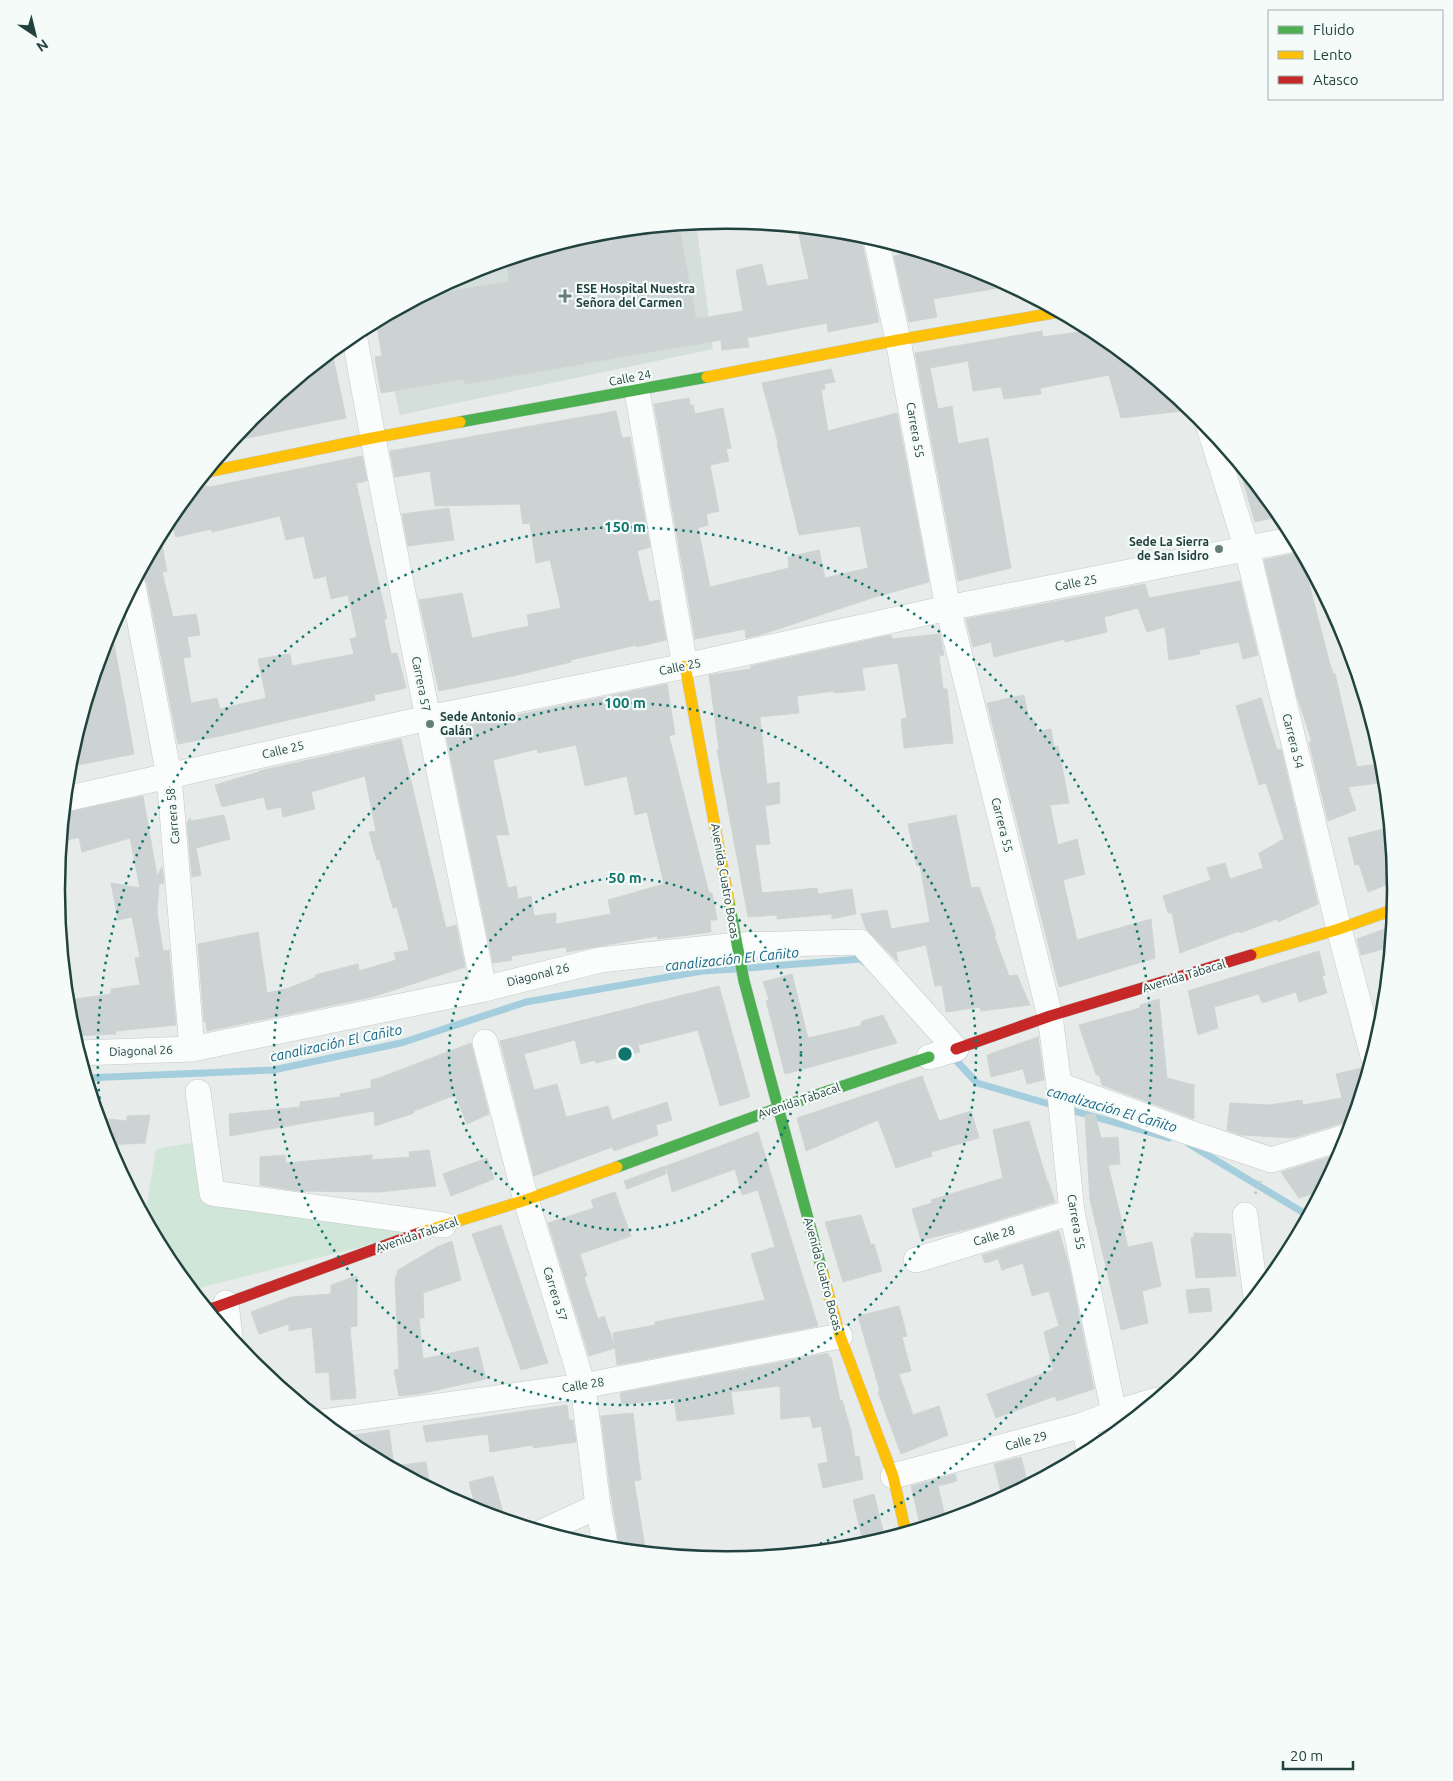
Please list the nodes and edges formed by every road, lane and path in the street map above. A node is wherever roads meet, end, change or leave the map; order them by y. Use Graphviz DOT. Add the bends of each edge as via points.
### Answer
graph roads {
  1 [pos="878,247"];
  2 [pos="1049,314"];
  3 [pos="898,340"];
  4 [pos="355,343"];
  5 [pos="637,391"];
  6 [pos="372,438"];
  7 [pos="1214,444"];
  8 [pos="216,470"];
  9 [pos="1287,541"];
  10 [pos="1247,549"];
  11 [pos="135,595"];
  12 [pos="948,608"];
  13 [pos="685,666"];
  14 [pos="428,718"];
  15 [pos="170,776"];
  16 [pos="72,797"];
  17 [pos="1388,912"];
  18 [pos="1339,929"];
  19 [pos="739,955"];
  20 [pos="484,989"];
  21 [pos="1050,1016"];
  22 [pos="485,1042"];
  23 [pos="1370,1043"];
  24 [pos="192,1049"];
  25 [pos="944,1052"];
  26 [pos="86,1053"];
  27 [pos="1059,1085"];
  28 [pos="198,1092"];
  29 [pos="778,1108"];
  30 [pos="1340,1139"];
  31 [pos="1271,1160"];
  32 [pos="526,1200"];
  33 [pos="1072,1212"];
  34 [pos="1246,1215"];
  35 [pos="444,1226"];
  36 [pos="916,1260"];
  37 [pos="1255,1288"];
  38 [pos="217,1307"];
  39 [pos="840,1336"];
  40 [pos="583,1386"];
  41 [pos="1142,1404"];
  42 [pos="1114,1413"];
  43 [pos="332,1421"];
  44 [pos="1083,1425"];
  45 [pos="1088,1445"];
  46 [pos="893,1476"];
  47 [pos="598,1506"];
  48 [pos="905,1527"];
  49 [pos="551,1528"];
  50 [pos="604,1540"];
  1 -- 3 [label="street, Carrera 55"];
  2 -- 3 [label="street, Calle 24"];
  3 -- 5 [label="street, Calle 24"];
  3 -- 12 [label="street, Carrera 55"];
  4 -- 6 [label="street, Carrera 57"];
  5 -- 6 [label="street, Calle 24"];
  5 -- 13 [label="street, Avenida Cuatro Bocas"];
  6 -- 8 [label="street, Calle 24"];
  6 -- 14 [label="street, Carrera 57"];
  7 -- 10 [label="street, Carrera 54"];
  9 -- 10 [label="street, Calle 25"];
  10 -- 12 [label="street, Calle 25"];
  10 -- 18 [label="street, Carrera 54"];
  11 -- 15 [label="street, Carrera 58"];
  12 -- 13 [label="street, Calle 25"];
  12 -- 21 [label="street, Carrera 55"];
  13 -- 14 [label="street, Calle 25"];
  13 -- 19 [label="street, Avenida Cuatro Bocas"];
  14 -- 15 [label="street, Calle 25"];
  14 -- 20 [label="street, Carrera 57"];
  15 -- 16 [label="street, Calle 25"];
  15 -- 24 [label="street, Carrera 58"];
  17 -- 18 [label="street, Avenida Tabacal"];
  18 -- 21 [label="street, Avenida Tabacal"];
  18 -- 23 [label="street, Carrera 54"];
  19 -- 20 [label="street, Diagonal 26" via="600,960"];
  19 -- 25 [label="street, Diagonal 26" via="860,942"];
  19 -- 29 [label="street, Avenida Cuatro Bocas"];
  20 -- 24 [label="street, Diagonal 26"];
  21 -- 25 [label="street, Avenida Tabacal"];
  21 -- 27 [label="street, Carrera 55"];
  22 -- 32 [label="street, Carrera 57"];
  24 -- 26 [label="street, Diagonal 26"];
  25 -- 29 [label="street, Avenida Tabacal"];
  27 -- 31 [label="street"];
  27 -- 33 [label="street, Carrera 55"];
  28 -- 35 [label="street" via="212,1193"];
  29 -- 32 [label="street, Avenida Tabacal"];
  29 -- 39 [label="street, Avenida Cuatro Bocas"];
  30 -- 31 [label="street"];
  31 -- 34 [label="path"];
  32 -- 35 [label="street, Avenida Tabacal"];
  32 -- 40 [label="street, Carrera 57"];
  33 -- 36 [label="street, Calle 28"];
  33 -- 42 [label="street, Carrera 55"];
  34 -- 37 [label="street"];
  35 -- 38 [label="street, Avenida Tabacal"];
  39 -- 40 [label="street, Calle 28"];
  39 -- 46 [label="street, Avenida Cuatro Bocas"];
  40 -- 43 [label="street, Calle 28"];
  40 -- 47 [label="street, Carrera 57"];
  41 -- 42 [label="street, Calle 29"];
  42 -- 44 [label="street, Calle 29"];
  44 -- 45 [label="street"];
  44 -- 46 [label="street, Calle 29"];
  46 -- 48 [label="street, Avenida Cuatro Bocas"];
  47 -- 49 [label="street"];
  47 -- 50 [label="street, Carrera 57"];
}
